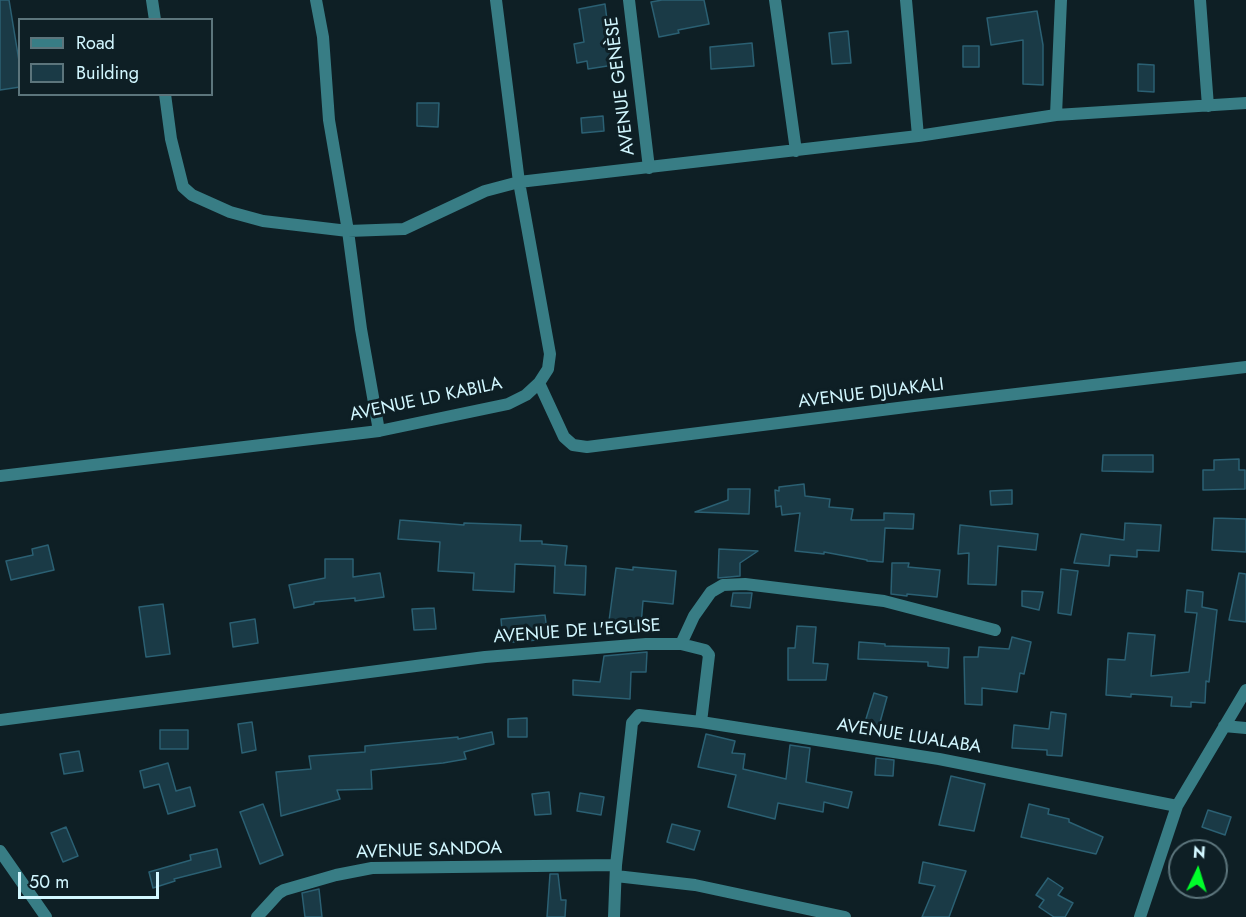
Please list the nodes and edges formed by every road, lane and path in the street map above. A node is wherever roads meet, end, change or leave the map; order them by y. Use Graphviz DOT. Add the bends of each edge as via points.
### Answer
graph roads {
  1 [pos="152,0"];
  2 [pos="316,0"];
  3 [pos="496,0"];
  4 [pos="629,0"];
  5 [pos="775,0"];
  6 [pos="906,0"];
  7 [pos="1061,0"];
  8 [pos="1200,0"];
  9 [pos="154,18"];
  10 [pos="165,96"];
  11 [pos="1246,103"];
  12 [pos="1208,106"];
  13 [pos="1056,115"];
  14 [pos="918,136"];
  15 [pos="796,151"];
  16 [pos="649,168"];
  17 [pos="519,182"];
  18 [pos="348,231"];
  19 [pos="1246,367"];
  20 [pos="539,383"];
  21 [pos="378,431"];
  22 [pos="0,476"];
  23 [pos="995,630"];
  24 [pos="681,644"];
  25 [pos="1246,690"];
  26 [pos="0,720"];
  27 [pos="701,722"];
  28 [pos="1224,726"];
  29 [pos="1246,728"];
  30 [pos="1177,806"];
  31 [pos="0,850"];
  32 [pos="616,871"];
  33 [pos="46,917"];
  34 [pos="257,917"];
  35 [pos="614,917"];
  36 [pos="845,917"];
  37 [pos="1140,917"];
  1 -- 9 [label="street"];
  2 -- 18 [label="street" via="329,120"];
  3 -- 17 [label="street"];
  4 -- 16 [label="street, AVENUE GENÈSE"];
  5 -- 15 [label="street"];
  6 -- 14 [label="street"];
  7 -- 13 [label="street"];
  8 -- 12 [label="street"];
  10 -- 18 [label="street" via="183,187 192,195 262,221"];
  11 -- 12 [label="street"];
  12 -- 13 [label="street"];
  13 -- 14 [label="street"];
  14 -- 15 [label="street"];
  15 -- 16 [label="street"];
  16 -- 17 [label="street"];
  17 -- 18 [label="street" via="484,191 404,229"];
  17 -- 20 [label="street" via="550,354 548,369"];
  18 -- 21 [label="street"];
  19 -- 20 [label="street, AVENUE DJUAKALI" via="587,447 564,437"];
  20 -- 21 [label="street, AVENUE LD KABILA" via="508,404"];
  21 -- 22 [label="street, AVENUE LD KABILA"];
  23 -- 24 [label="street" via="884,601 745,584 723,585 711,592"];
  24 -- 26 [label="street, AVENUE DE L'EGLISE" via="485,657"];
  24 -- 27 [label="street, AVENUE DE L'EGLISE" via="705,650 709,655"];
  25 -- 28 [label="street"];
  27 -- 30 [label="street, AVENUE LUALABA" via="939,759"];
  27 -- 32 [label="street, AVENUE LUALABA" via="646,715 635,719"];
  28 -- 29 [label="street"];
  28 -- 30 [label="street"];
  30 -- 37 [label="street"];
  31 -- 33 [label="street"];
  32 -- 34 [label="street, AVENUE SANDOA" via="372,868 279,892"];
  32 -- 35 [label="street"];
  32 -- 36 [label="street, AVENUE SANDOA"];
}
